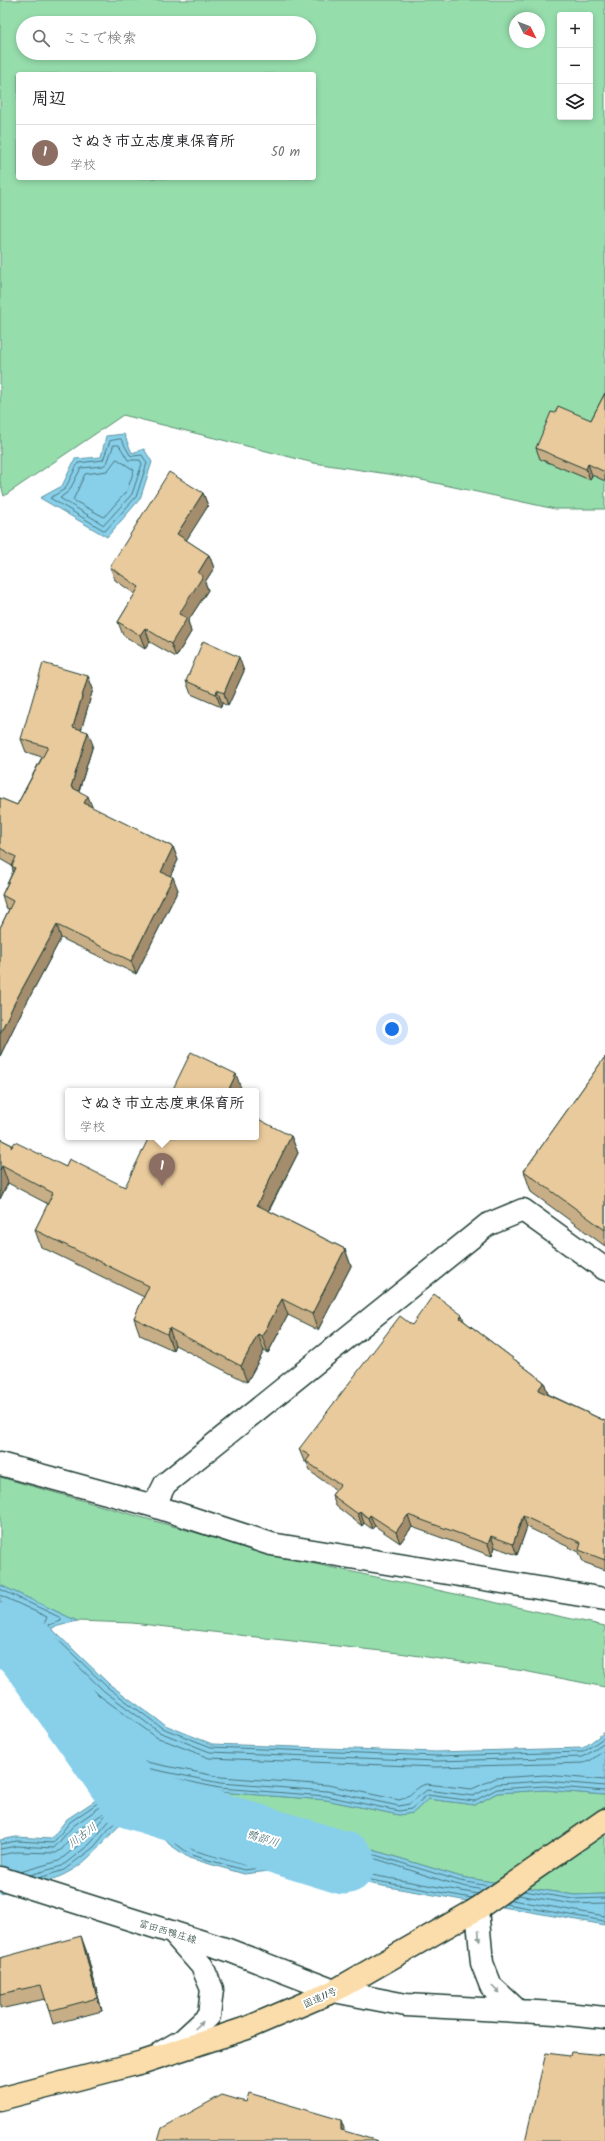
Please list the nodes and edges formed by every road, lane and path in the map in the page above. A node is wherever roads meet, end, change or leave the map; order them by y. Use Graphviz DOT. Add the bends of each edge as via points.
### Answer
graph roads {
  1 [pos="605,1269"];
  2 [pos="0,1464"];
  3 [pos="154,1506"];
  4 [pos="605,1600"];
  5 [pos="605,1820"];
  6 [pos="0,1878"];
  7 [pos="477,1908"];
  8 [pos="172,1932"];
  9 [pos="334,1991"];
  10 [pos="518,2011"];
  11 [pos="605,2018"];
  12 [pos="144,2062"];
  13 [pos="0,2098"];
  1 -- 3 [label="street" via="523,1210 487,1225 165,1484"];
  2 -- 3 [label="street"];
  3 -- 4 [label="street" via="271,1544"];
  5 -- 7 [label="highway, 国道11号"];
  6 -- 8 [label="street, 富田西鴨庄線"];
  7 -- 9 [label="highway, 国道11号"];
  7 -- 10 [label="street, one-way" via="482,1963 491,1986"];
  8 -- 9 [label="street, 富田西鴨庄線" via="228,1950"];
  12 -- 8 [label="street, one-way" via="183,2040 210,2016 212,1989 202,1966"];
  9 -- 10 [label="street, 富田西鴨庄線" via="406,2005"];
  9 -- 12 [label="highway, 国道11号" via="247,2028"];
  10 -- 11 [label="street, 富田西鴨庄線"];
  12 -- 13 [label="highway, 国道11号"];
}
